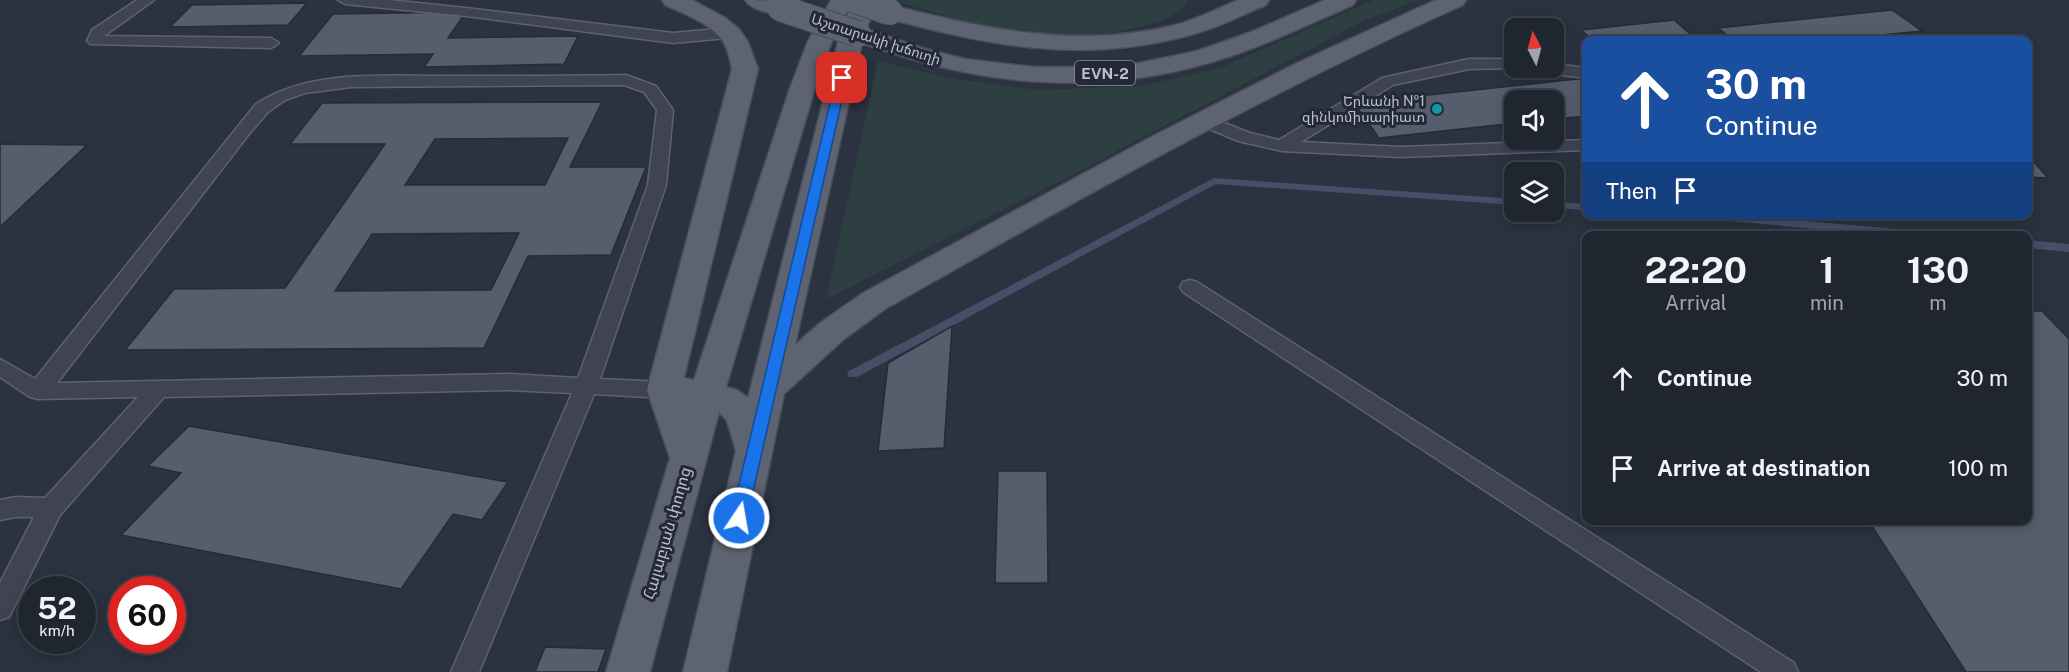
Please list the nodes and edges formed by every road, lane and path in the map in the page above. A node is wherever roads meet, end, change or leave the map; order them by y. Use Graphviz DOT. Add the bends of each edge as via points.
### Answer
graph roads {
  1 [pos="147,0"];
  2 [pos="345,0"];
  3 [pos="673,0"];
  4 [pos="756,0"];
  5 [pos="842,0"];
  6 [pos="855,0"];
  7 [pos="1207,0"];
  8 [pos="1258,0"];
  9 [pos="1345,0"];
  10 [pos="1455,0"];
  11 [pos="882,6"];
  12 [pos="1187,29"];
  13 [pos="727,33"];
  14 [pos="271,43"];
  15 [pos="1504,64"];
  16 [pos="1564,70"];
  17 [pos="1582,72"];
  18 [pos="1204,120"];
  19 [pos="1281,146"];
  20 [pos="1582,146"];
  21 [pos="1190,287"];
  22 [pos="0,367"];
  23 [pos="587,384"];
  24 [pos="160,387"];
  25 [pos="768,388"];
  26 [pos="664,390"];
  27 [pos="38,391"];
  28 [pos="706,394"];
  29 [pos="754,450"];
  30 [pos="688,457"];
  31 [pos="51,508"];
  32 [pos="0,510"];
  33 [pos="0,609"];
  34 [pos="465,672"];
  35 [pos="628,672"];
  36 [pos="705,672"];
  37 [pos="1784,672"];
  1 -- 14 [label="lane" via="98,33 95,41"];
  2 -- 13 [label="lane" via="673,38"];
  3 -- 13 [label="main road" via="701,12"];
  4 -- 9 [label="main road, Աշտարակի խճուղի / EVN-2, bridge" via="931,59 994,71 1060,75 1118,73 1207,56"];
  5 -- 28 [label="main road, Հալաբյան փողոց" via="821,39"];
  6 -- 11 [label="main road, Աշտարակի խճուղի / EVN-2, bridge"];
  7 -- 12 [label="main road"];
  8 -- 12 [label="main road, Աշտարակի խճուղի / EVN-2"];
  10 -- 18 [label="main road"];
  11 -- 12 [label="main road, Աշտարակի խճուղի / EVN-2" via="952,29 1050,45 1101,44"];
  11 -- 25 [label="main road" via="861,12 853,30"];
  13 -- 26 [label="main road" via="735,41 746,69"];
  15 -- 19 [label="lane" via="1468,64 1388,81"];
  16 -- 17 [label="lane"];
  18 -- 19 [label="lane" via="1244,137"];
  18 -- 25 [label="main road" via="874,301 832,331"];
  19 -- 20 [label="lane" via="1401,152"];
  21 -- 37 [label="lane"];
  22 -- 27 [label="lane"];
  23 -- 24 [label="lane"];
  23 -- 26 [label="lane"];
  23 -- 27 [label="lane" via="657,185 662,153 665,110 650,89 626,80 351,82 279,96 249,123"];
  23 -- 34 [label="lane"];
  24 -- 27 [label="lane"];
  24 -- 31 [label="lane"];
  25 -- 29 [label="main road"];
  26 -- 28 [label="main road"];
  26 -- 30 [label="main road"];
  28 -- 29 [label="main road" via="736,405"];
  28 -- 30 [label="main road, Հալաբյան փողոց"];
  29 -- 36 [label="main road"];
  30 -- 35 [label="main road, Հալաբյան փողոց"];
  31 -- 32 [label="lane"];
  31 -- 33 [label="lane"];
}
